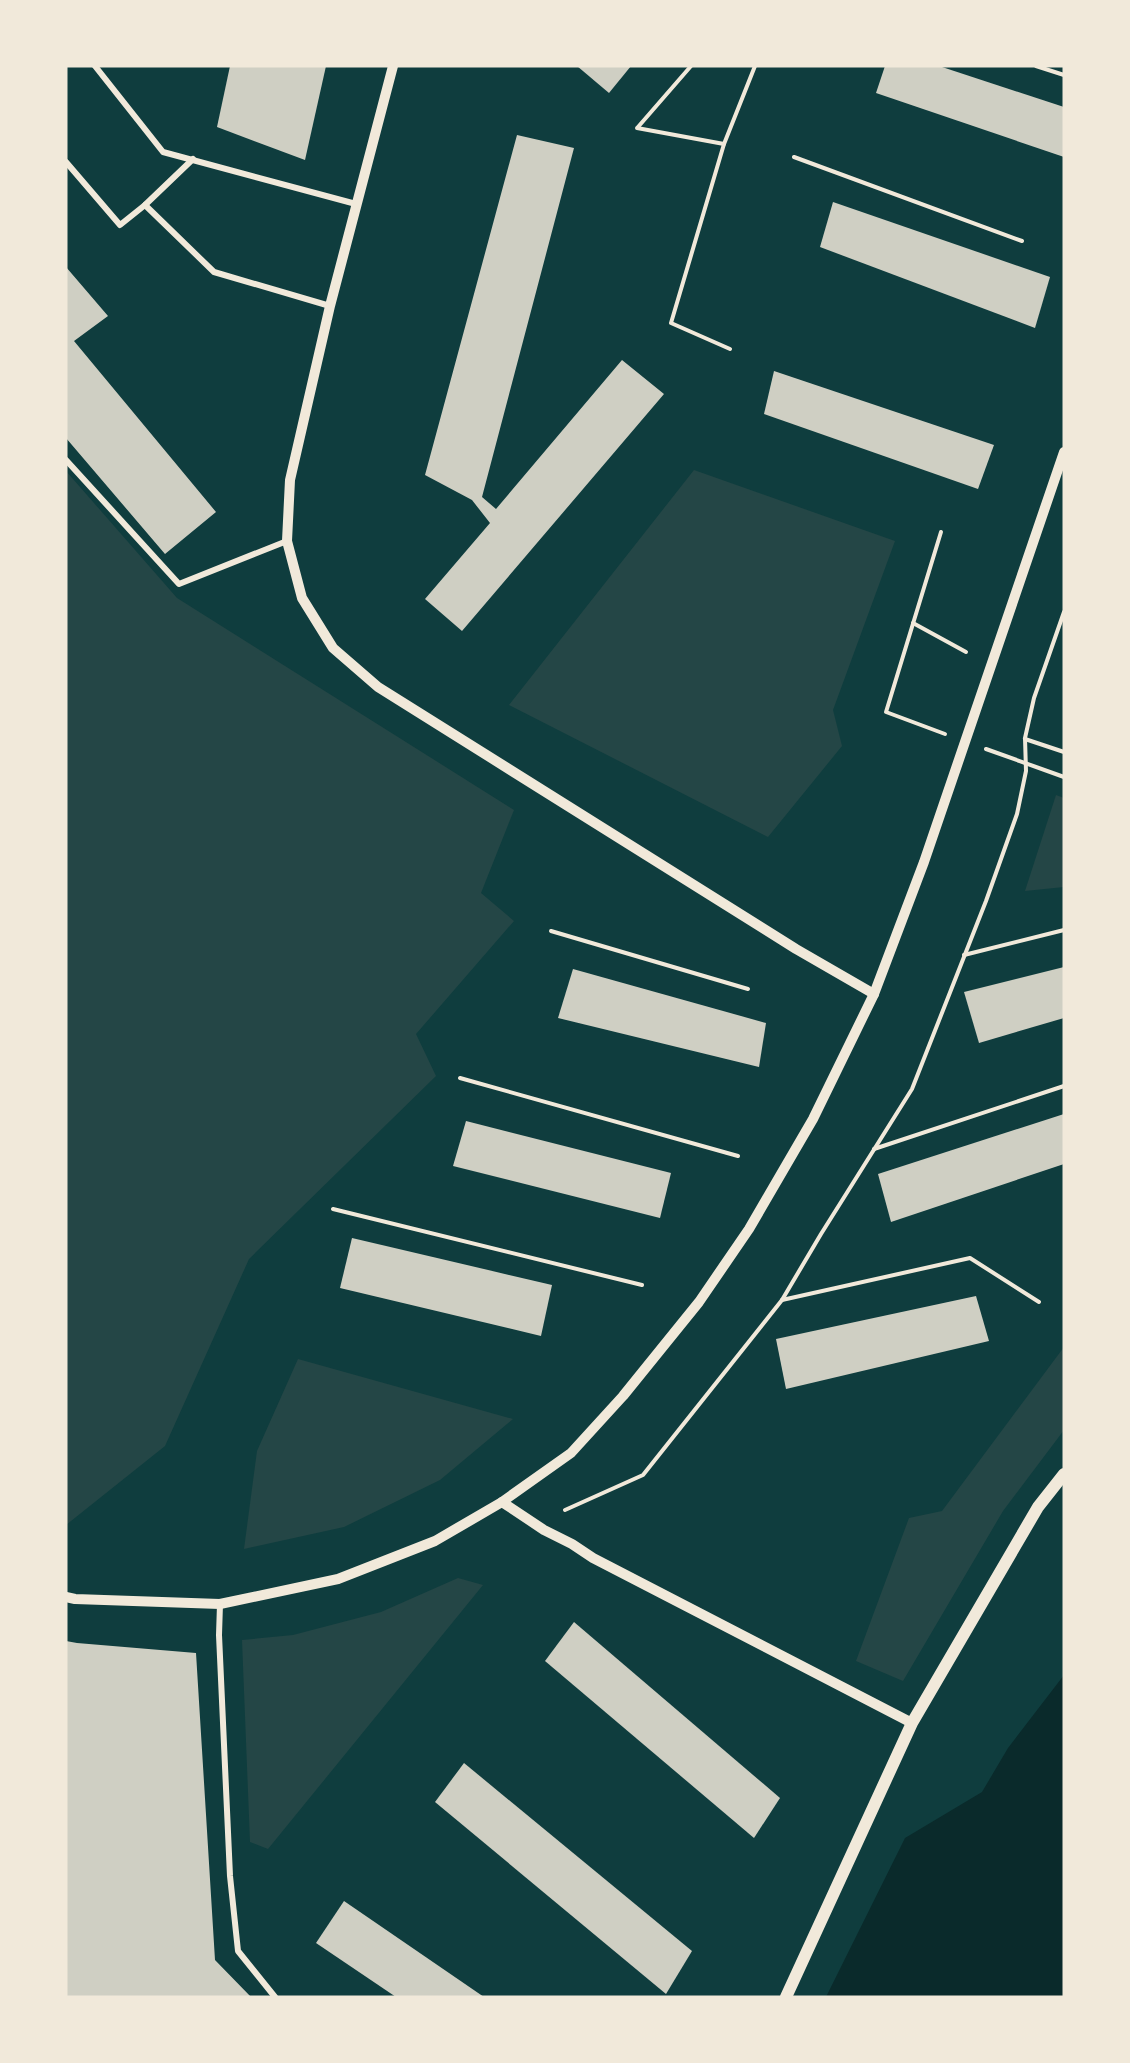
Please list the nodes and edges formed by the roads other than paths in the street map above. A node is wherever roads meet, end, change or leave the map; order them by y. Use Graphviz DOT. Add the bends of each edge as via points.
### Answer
graph roads {
  1 [pos="95,66"];
  2 [pos="393,66"];
  3 [pos="194,159"];
  4 [pos="66,162"];
  5 [pos="356,204"];
  6 [pos="145,205"];
  7 [pos="330,306"];
  8 [pos="1064,452"];
  9 [pos="66,460"];
  10 [pos="287,541"];
  11 [pos="874,994"];
  12 [pos="1064,1474"];
  13 [pos="502,1502"];
  14 [pos="66,1597"];
  15 [pos="220,1604"];
  16 [pos="912,1723"];
  17 [pos="275,1997"];
  18 [pos="786,1997"];
  1 -- 3 [label="street" via="163,152"];
  2 -- 5 [label="street"];
  3 -- 5 [label="street"];
  3 -- 6 [label="street"];
  4 -- 6 [label="street" via="120,225"];
  5 -- 7 [label="street"];
  6 -- 7 [label="street" via="214,272"];
  7 -- 10 [label="street" via="290,480"];
  8 -- 11 [label="street" via="924,862"];
  9 -- 10 [label="street" via="179,584"];
  10 -- 11 [label="street" via="302,598 314,618 333,648 378,687"];
  11 -- 13 [label="street" via="813,1119 749,1229 699,1302 623,1396 571,1452"];
  12 -- 16 [label="main road" via="1038,1507"];
  13 -- 15 [label="street" via="435,1541 338,1578"];
  13 -- 16 [label="street" via="593,1558"];
  14 -- 15 [label="street"];
  15 -- 17 [label="street" via="230,1876 238,1951"];
  16 -- 18 [label="main road"];
}
